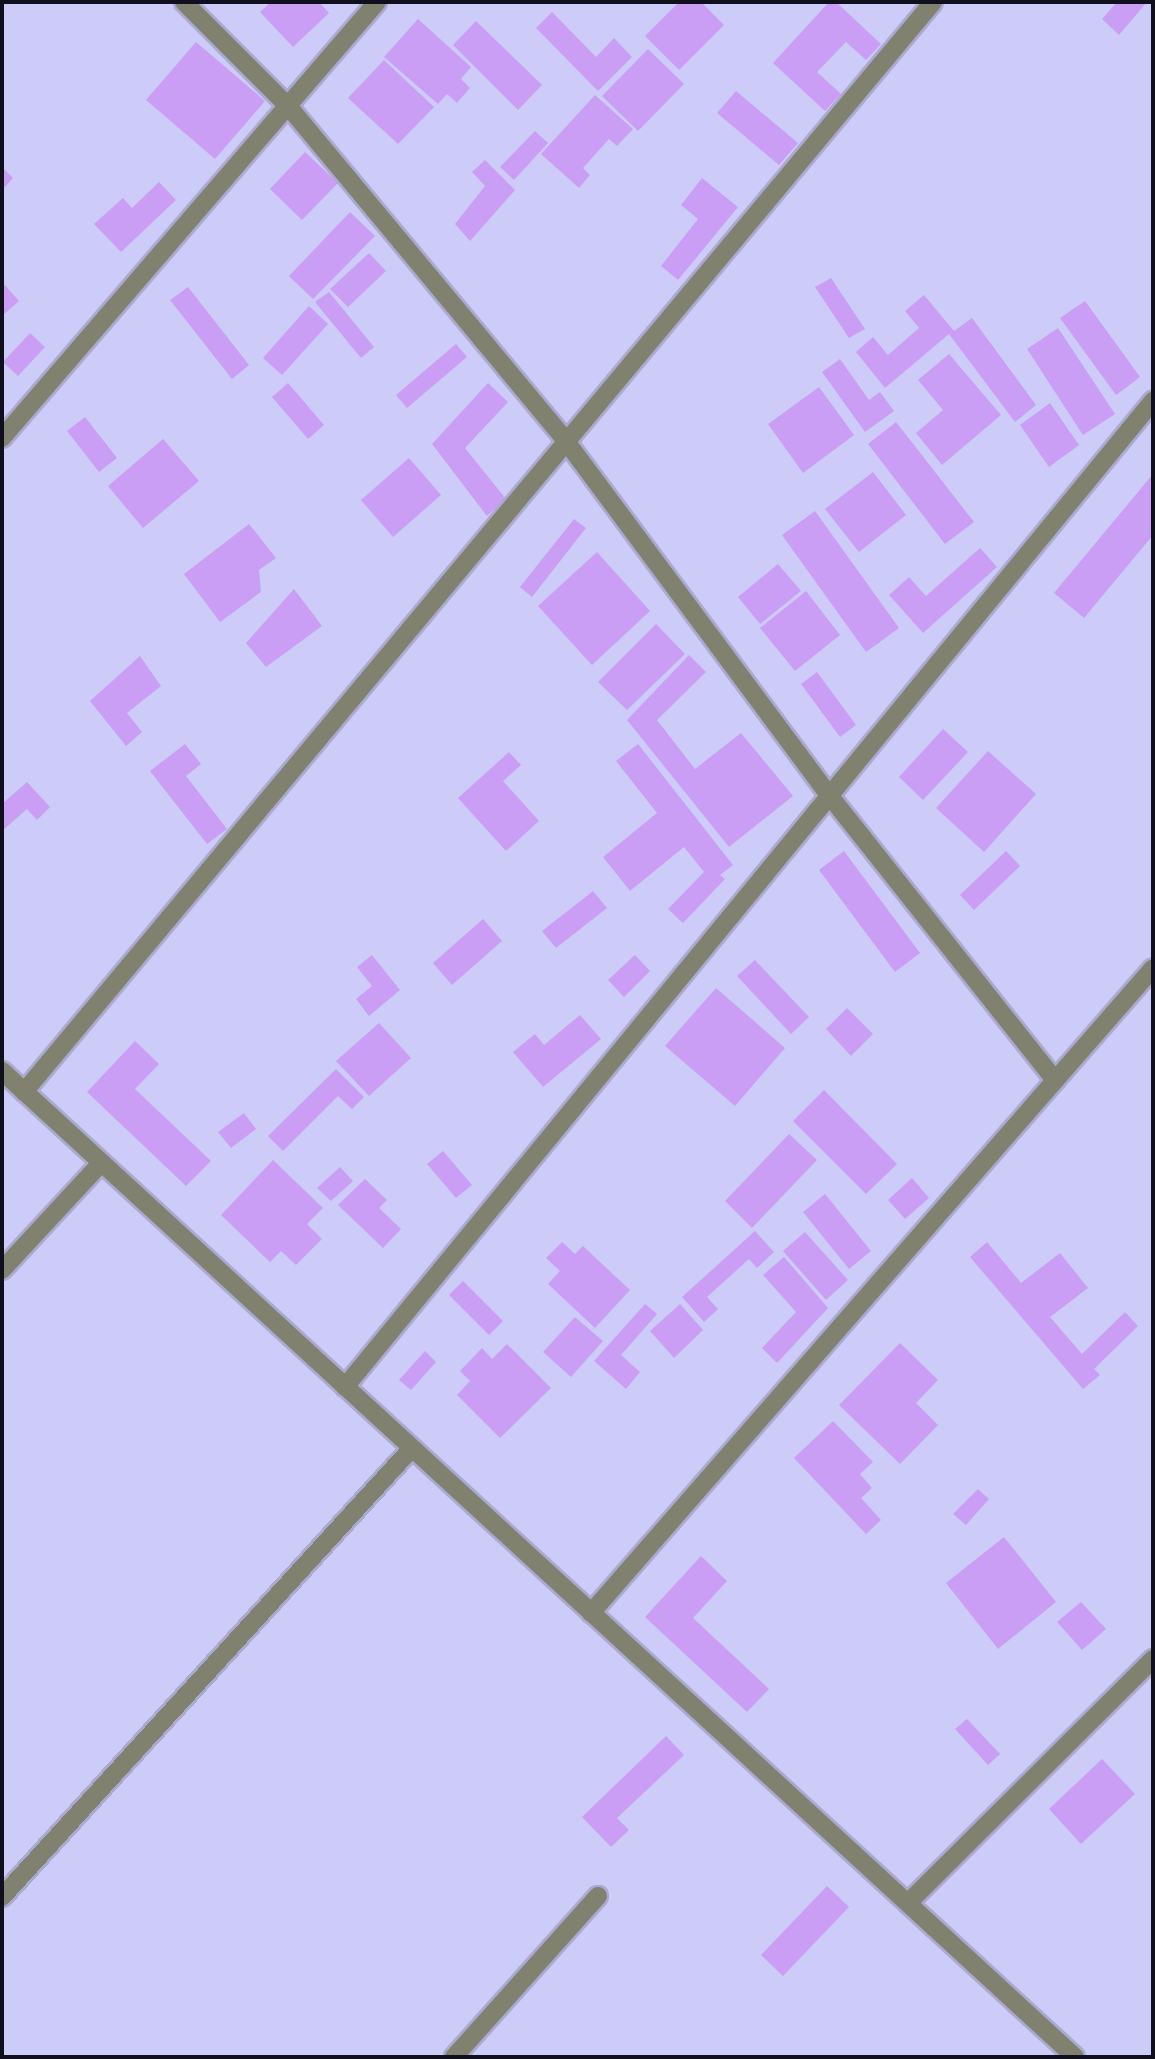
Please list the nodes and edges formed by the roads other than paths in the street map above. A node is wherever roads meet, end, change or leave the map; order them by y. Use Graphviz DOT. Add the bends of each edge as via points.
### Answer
graph roads {
  1 [pos="184,2"];
  2 [pos="377,2"];
  3 [pos="933,2"];
  4 [pos="289,107"];
  5 [pos="1153,401"];
  6 [pos="2,438"];
  7 [pos="566,441"];
  8 [pos="829,795"];
  9 [pos="1153,968"];
  10 [pos="2,1071"];
  11 [pos="1055,1080"];
  12 [pos="24,1092"];
  13 [pos="101,1163"];
  14 [pos="2,1270"];
  15 [pos="345,1387"];
  16 [pos="412,1448"];
  17 [pos="591,1613"];
  18 [pos="1153,1659"];
  19 [pos="598,1896"];
  20 [pos="2,1897"];
  21 [pos="908,1903"];
  22 [pos="454,2057"];
  23 [pos="1075,2057"];
  1 -- 4 [label="street"];
  2 -- 4 [label="street"];
  3 -- 7 [label="street"];
  4 -- 6 [label="street"];
  4 -- 7 [label="street"];
  5 -- 8 [label="street"];
  7 -- 8 [label="street"];
  7 -- 12 [label="street"];
  8 -- 11 [label="street"];
  8 -- 15 [label="street"];
  9 -- 11 [label="street"];
  10 -- 12 [label="street"];
  11 -- 17 [label="street"];
  12 -- 13 [label="street"];
  13 -- 14 [label="street"];
  13 -- 15 [label="street"];
  15 -- 16 [label="street"];
  16 -- 17 [label="street"];
  16 -- 20 [label="street"];
  17 -- 21 [label="street"];
  18 -- 21 [label="street"];
  19 -- 22 [label="street"];
  21 -- 23 [label="street"];
}
